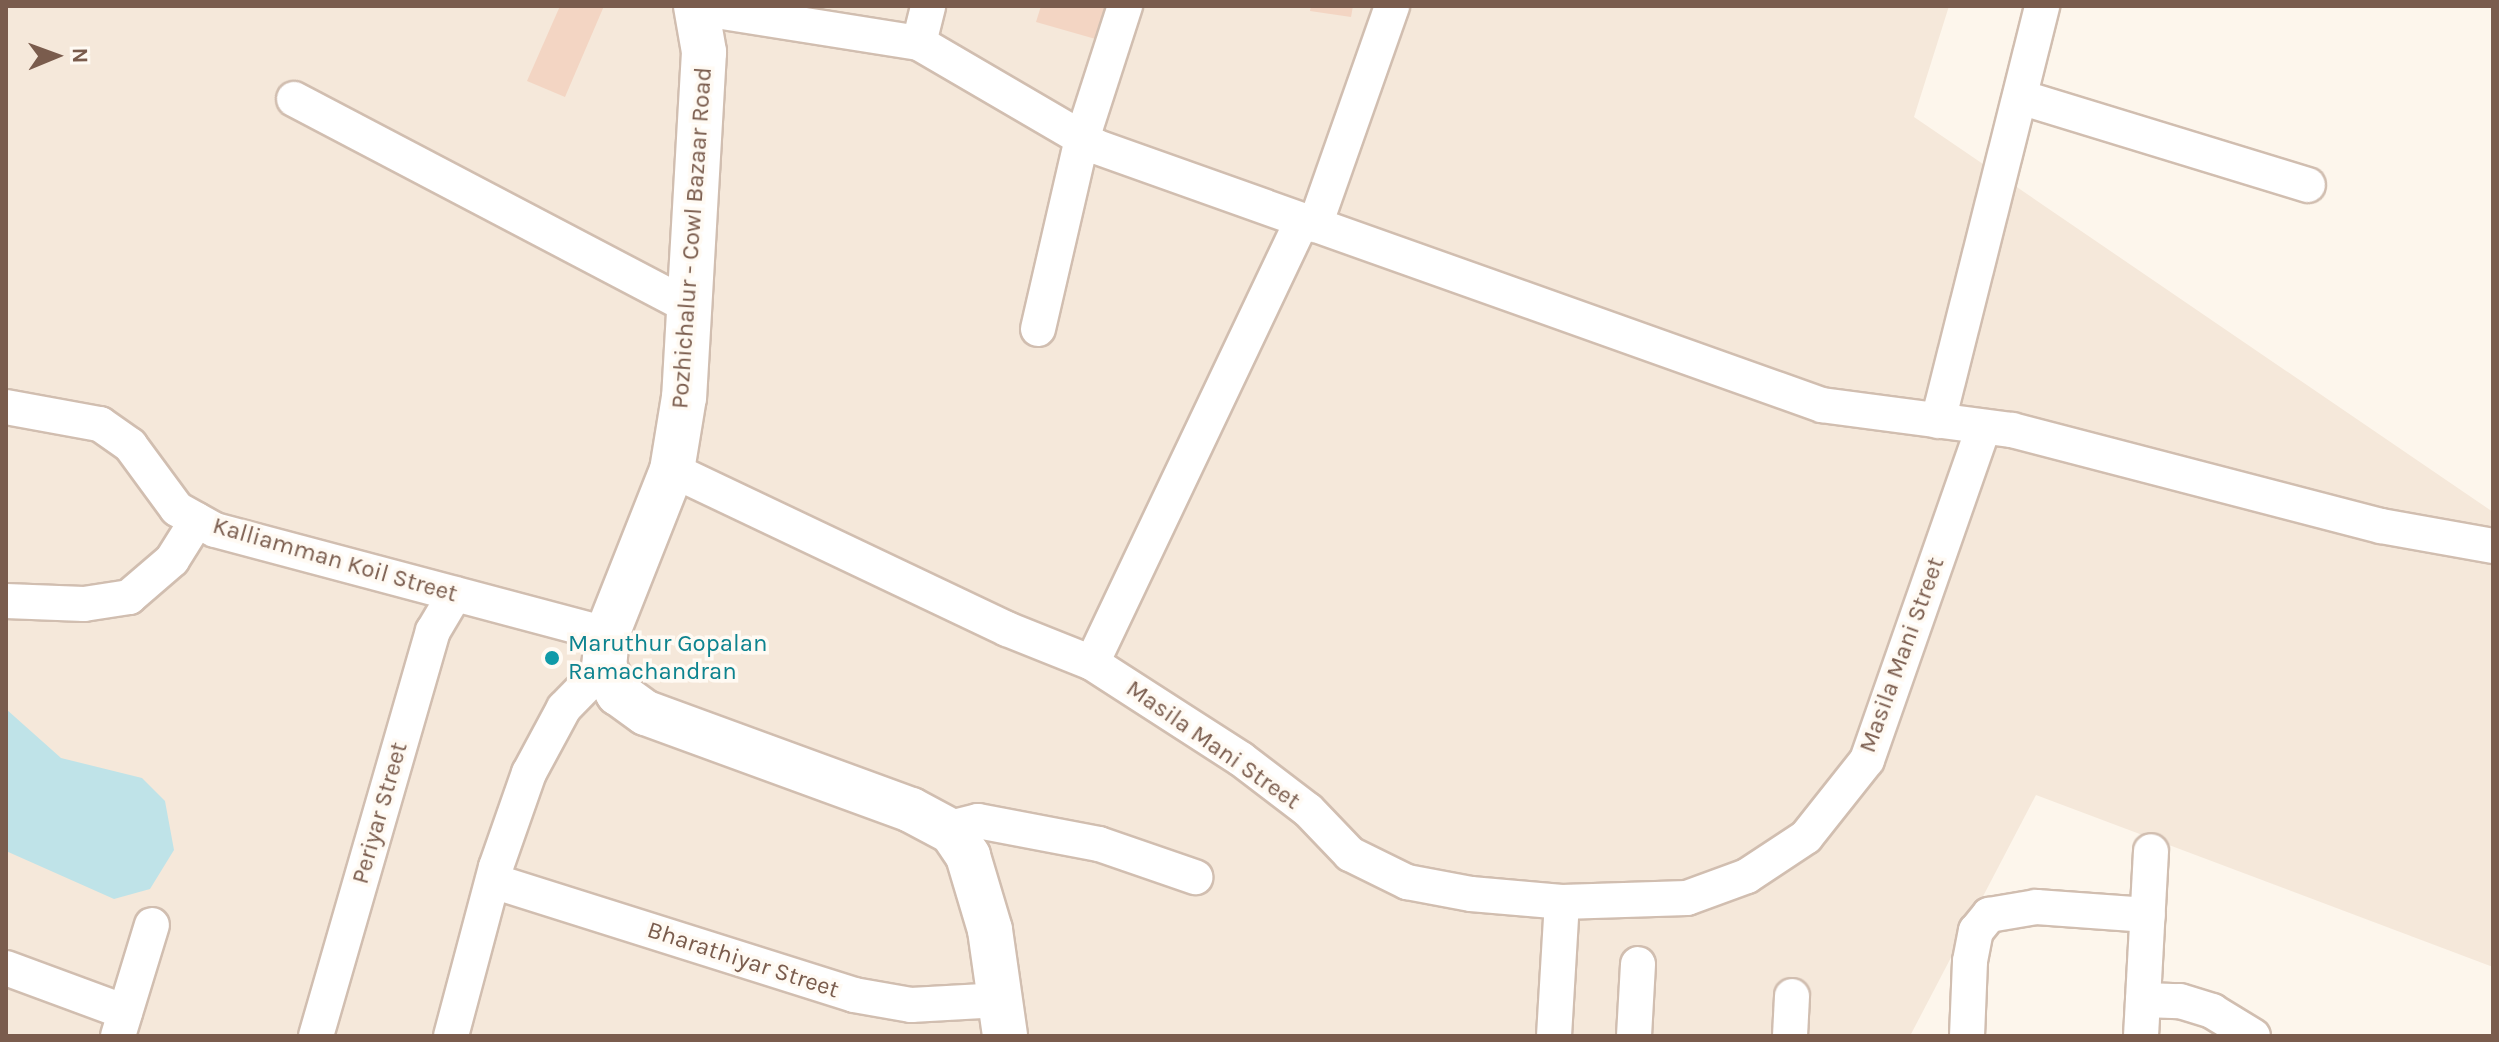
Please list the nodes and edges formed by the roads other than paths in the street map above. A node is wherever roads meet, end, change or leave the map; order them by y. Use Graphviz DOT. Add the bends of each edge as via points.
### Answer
graph roads {
  1 [pos="928,6"];
  2 [pos="1125,6"];
  3 [pos="1392,6"];
  4 [pos="2042,6"];
  5 [pos="697,7"];
  6 [pos="919,43"];
  7 [pos="2020,97"];
  8 [pos="294,99"];
  9 [pos="1082,139"];
  10 [pos="2308,185"];
  11 [pos="1308,223"];
  12 [pos="692,308"];
  13 [pos="1038,329"];
  14 [pos="6,407"];
  15 [pos="1938,421"];
  16 [pos="1983,428"];
  17 [pos="672,470"];
  18 [pos="197,520"];
  19 [pos="2493,546"];
  20 [pos="455,594"];
  21 [pos="6,601"];
  22 [pos="606,650"];
  23 [pos="1092,663"];
  24 [pos="946,829"];
  25 [pos="2151,851"];
  26 [pos="1195,877"];
  27 [pos="493,881"];
  28 [pos="1562,902"];
  29 [pos="2148,915"];
  30 [pos="152,925"];
  31 [pos="1638,964"];
  32 [pos="6,968"];
  33 [pos="1792,996"];
  34 [pos="2143,1000"];
  35 [pos="1002,1018"];
  36 [pos="121,1024"];
  37 [pos="316,1036"];
  38 [pos="451,1036"];
  39 [pos="1554,1036"];
  40 [pos="1634,1036"];
  41 [pos="1790,1036"];
  42 [pos="1967,1036"];
  43 [pos="2141,1036"];
  44 [pos="2253,1036"];
  1 -- 6 [label="street"];
  2 -- 9 [label="street"];
  3 -- 11 [label="street"];
  4 -- 7 [label="street"];
  5 -- 6 [label="street"];
  5 -- 12 [label="street, Pozhichalur - Cowl Bazaar Road" via="704,52"];
  6 -- 9 [label="street"];
  7 -- 10 [label="street"];
  7 -- 15 [label="street"];
  8 -- 12 [label="street"];
  9 -- 11 [label="street"];
  9 -- 13 [label="street"];
  11 -- 15 [label="street" via="1822,405"];
  11 -- 23 [label="street"];
  12 -- 17 [label="street, Pozhichalur - Cowl Bazaar Road"];
  14 -- 18 [label="street, Kalliamman Koil Street" via="100,424 130,445 177,509"];
  15 -- 16 [label="street"];
  16 -- 19 [label="street" via="2027,433 2381,526"];
  16 -- 28 [label="street, Masila Mani Street" via="1867,760 1806,837 1747,876 1687,898"];
  17 -- 22 [label="street, Pozhichalur - Cowl Bazaar Road"];
  17 -- 23 [label="street, Masila Mani Street" via="1007,629"];
  18 -- 20 [label="street, Kalliamman Koil Street" via="215,530"];
  18 -- 21 [label="street" via="172,560 129,597 84,604"];
  20 -- 22 [label="street, Kalliamman Koil Street"];
  20 -- 37 [label="street, Periyar Street" via="424,661"];
  22 -- 24 [label="street" via="618,693 646,713 911,810"];
  22 -- 27 [label="street" via="564,708 529,773"];
  23 -- 28 [label="street, Masila Mani Street" via="1241,759 1308,810 1350,854 1407,882"];
  24 -- 26 [label="street" via="978,821 1099,844"];
  24 -- 35 [label="street" via="968,856 990,930"];
  25 -- 29 [label="street"];
  27 -- 35 [label="street, Bharathiyar Street" via="854,995"];
  27 -- 38 [label="street"];
  28 -- 39 [label="street"];
  29 -- 34 [label="street"];
  29 -- 42 [label="street" via="2036,907 1989,915 1976,931 1970,961"];
  30 -- 36 [label="street"];
  31 -- 40 [label="street"];
  32 -- 36 [label="street"];
  33 -- 41 [label="street"];
  34 -- 43 [label="street"];
  34 -- 44 [label="street" via="2180,1001 2212,1011"];
}
